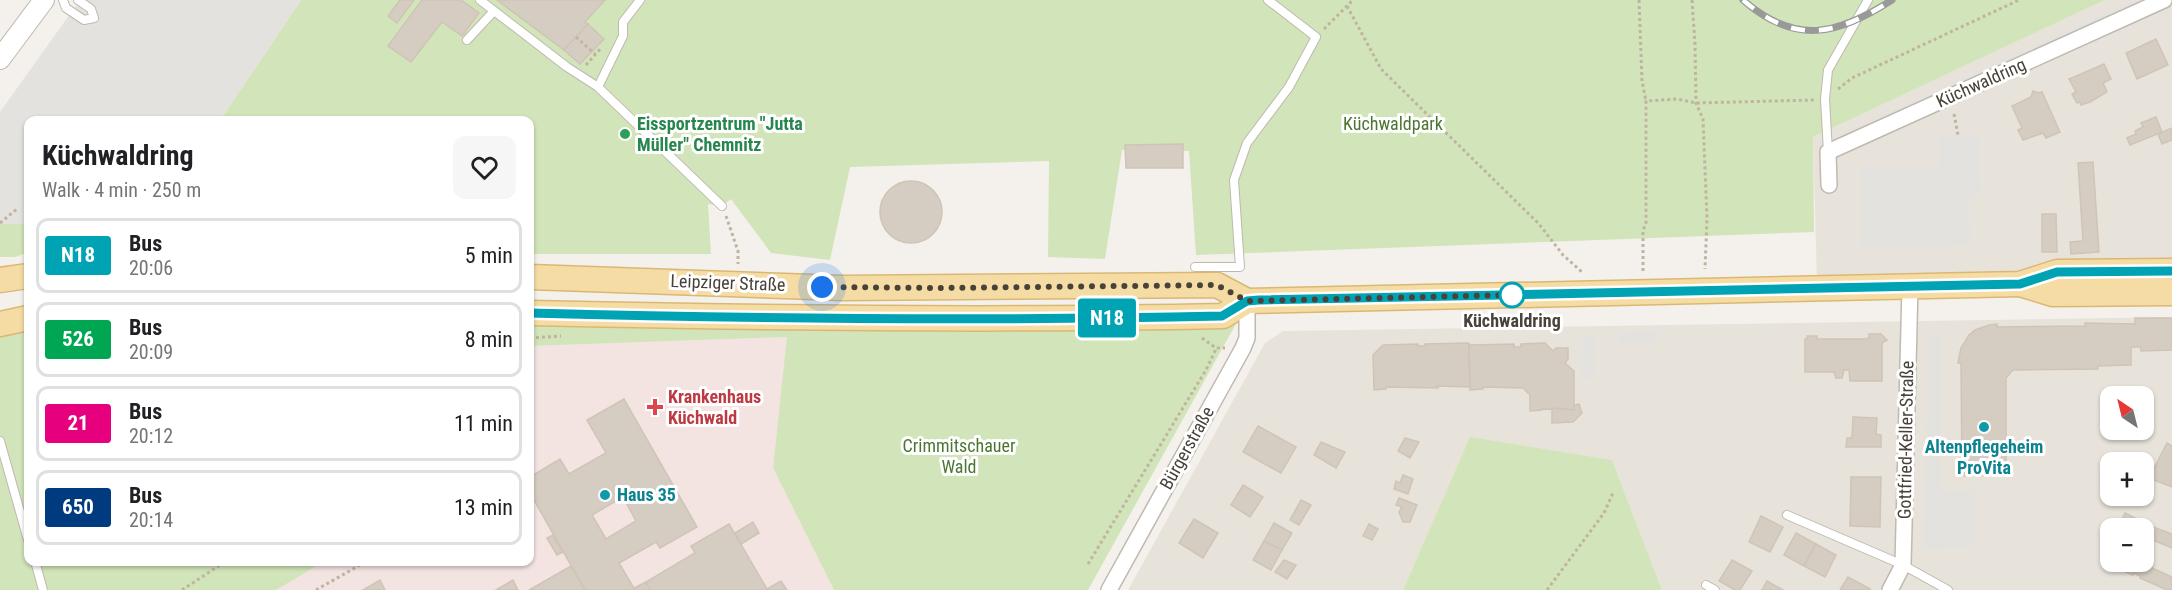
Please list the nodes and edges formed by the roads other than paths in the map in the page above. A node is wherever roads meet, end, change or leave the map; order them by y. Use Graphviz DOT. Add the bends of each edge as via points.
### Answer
graph roads {
  1 [pos="44,0"];
  2 [pos="63,0"];
  3 [pos="78,0"];
  4 [pos="480,0"];
  5 [pos="640,0"];
  6 [pos="1268,0"];
  7 [pos="1868,0"];
  8 [pos="2164,0"];
  9 [pos="494,11"];
  10 [pos="467,40"];
  11 [pos="0,59"];
  12 [pos="598,87"];
  13 [pos="1828,152"];
  14 [pos="1829,185"];
  15 [pos="722,206"];
  16 [pos="1195,267"];
  17 [pos="2172,271"];
  18 [pos="534,277"];
  19 [pos="2020,284"];
  20 [pos="1910,286"];
  21 [pos="2172,293"];
  22 [pos="1247,301"];
  23 [pos="534,313"];
  24 [pos="24,319"];
  25 [pos="0,324"];
  26 [pos="0,441"];
  27 [pos="1787,515"];
  28 [pos="24,526"];
  29 [pos="1904,565"];
  30 [pos="36,566"];
  31 [pos="1706,585"];
  32 [pos="43,590"];
  33 [pos="1109,590"];
  34 [pos="1715,590"];
  35 [pos="1890,590"];
  36 [pos="1948,590"];
  1 -- 11 [label="street"];
  2 -- 3 [label="lane" via="66,8 84,21 94,18 92,9"];
  4 -- 9 [label="lane"];
  5 -- 12 [label="lane" via="623,22 623,36"];
  6 -- 16 [label="lane" via="1316,37 1289,87 1247,143 1234,180 1240,267"];
  7 -- 13 [label="lane" via="1831,64 1825,99"];
  8 -- 13 [label="street, Küchwaldring"];
  9 -- 10 [label="lane"];
  9 -- 12 [label="lane"];
  12 -- 15 [label="lane"];
  13 -- 14 [label="street"];
  17 -- 19 [label="main road, Leipziger Straße" via="2057,272"];
  18 -- 22 [label="main road, Leipziger Straße" via="843,288 1217,285"];
  19 -- 20 [label="main road, Leipziger Straße"];
  19 -- 21 [label="main road, Leipziger Straße" via="2053,294"];
  20 -- 22 [label="main road, Leipziger Straße"];
  20 -- 29 [label="street, Gottfried-Keller-Straße"];
  22 -- 23 [label="main road, Leipziger Straße" via="1222,316 1196,317 971,320"];
  22 -- 33 [label="street, Bürgerstraße" via="1247,338 1243,348"];
  24 -- 25 [label="main road"];
  26 -- 28 [label="lane"];
  27 -- 29 [label="lane"];
  29 -- 35 [label="street, Gottfried-Keller-Straße"];
  29 -- 36 [label="lane"];
  30 -- 32 [label="lane"];
  31 -- 34 [label="lane"];
}
